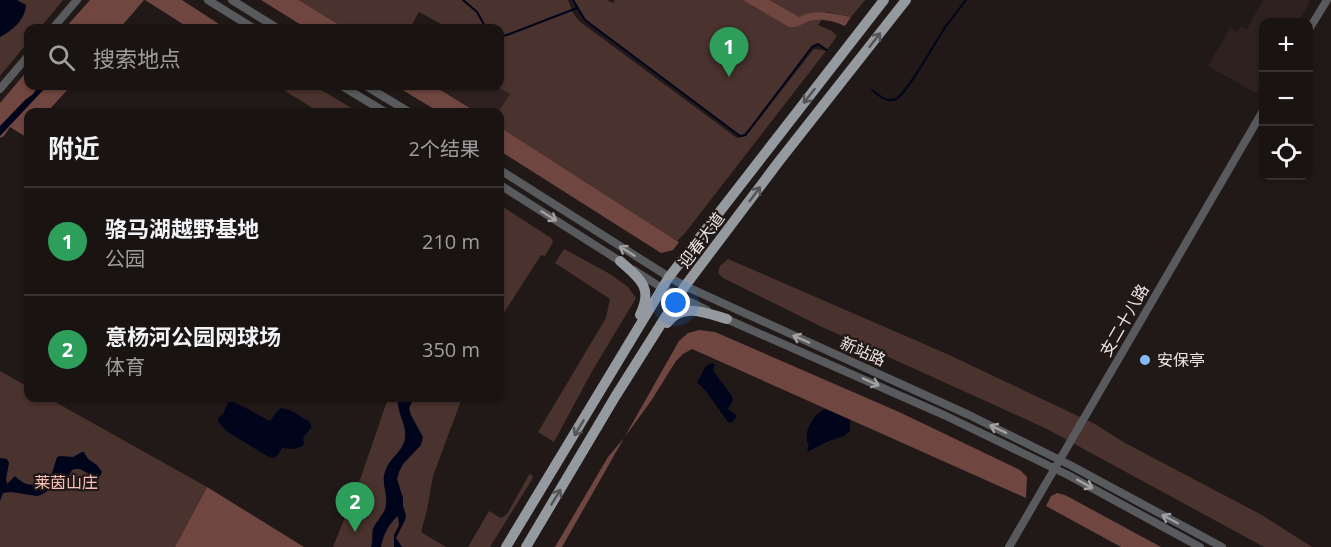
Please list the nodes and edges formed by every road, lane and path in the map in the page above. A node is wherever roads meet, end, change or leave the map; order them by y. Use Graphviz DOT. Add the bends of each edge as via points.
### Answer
graph roads {
  1 [pos="77,0"];
  2 [pos="208,0"];
  3 [pos="232,0"];
  4 [pos="884,0"];
  5 [pos="906,0"];
  6 [pos="1326,0"];
  7 [pos="1313,22"];
  8 [pos="56,24"];
  9 [pos="247,24"];
  10 [pos="271,24"];
  11 [pos="24,61"];
  12 [pos="0,89"];
  13 [pos="349,90"];
  14 [pos="373,90"];
  15 [pos="378,108"];
  16 [pos="402,108"];
  17 [pos="1259,116"];
  18 [pos="504,173"];
  19 [pos="504,188"];
  20 [pos="620,261"];
  21 [pos="669,278"];
  22 [pos="685,286"];
  23 [pos="662,288"];
  24 [pos="678,297"];
  25 [pos="727,319"];
  26 [pos="632,338"];
  27 [pos="647,346"];
  28 [pos="615,397"];
  29 [pos="596,399"];
  30 [pos="1060,460"];
  31 [pos="1055,469"];
  32 [pos="507,547"];
  33 [pos="526,547"];
  34 [pos="1010,547"];
  35 [pos="1200,547"];
  36 [pos="1222,547"];
  1 -- 8 [label="street"];
  2 -- 9 [label="street"];
  3 -- 10 [label="street"];
  4 -- 21 [label="main road, 迎春大道, one-way"];
  22 -- 5 [label="main road, 迎春大道, one-way"];
  6 -- 7 [label="street"];
  11 -- 12 [label="street"];
  13 -- 15 [label="street"];
  14 -- 16 [label="street"];
  17 -- 30 [label="street, 支二十八路"];
  21 -- 18 [label="street, 新站路, one-way"];
  19 -- 20 [label="street, 新站路, one-way"];
  20 -- 23 [label="street, 新站路"];
  20 -- 29 [label="main road" via="645,287 645,305"];
  21 -- 22 [label="street, 新站路"];
  21 -- 23 [label="main road, 迎春大道"];
  22 -- 24 [label="main road, 迎春大道"];
  30 -- 22 [label="street, 新站路, one-way"];
  23 -- 24 [label="street, 新站路"];
  23 -- 26 [label="main road, 迎春大道"];
  24 -- 25 [label="street, 新站路"];
  24 -- 27 [label="main road, 迎春大道"];
  25 -- 28 [label="main road" via="679,312"];
  25 -- 31 [label="street, 新站路, one-way"];
  26 -- 27 [label="main road"];
  26 -- 29 [label="main road, 迎春大道"];
  27 -- 28 [label="main road, 迎春大道"];
  33 -- 28 [label="main road, 迎春大道, one-way"];
  29 -- 32 [label="main road, 迎春大道, one-way"];
  30 -- 31 [label="street, 支二十八路"];
  36 -- 30 [label="street, 新站路, one-way"];
  31 -- 34 [label="street, 支二十八路"];
  31 -- 35 [label="street, 新站路, one-way"];
}
